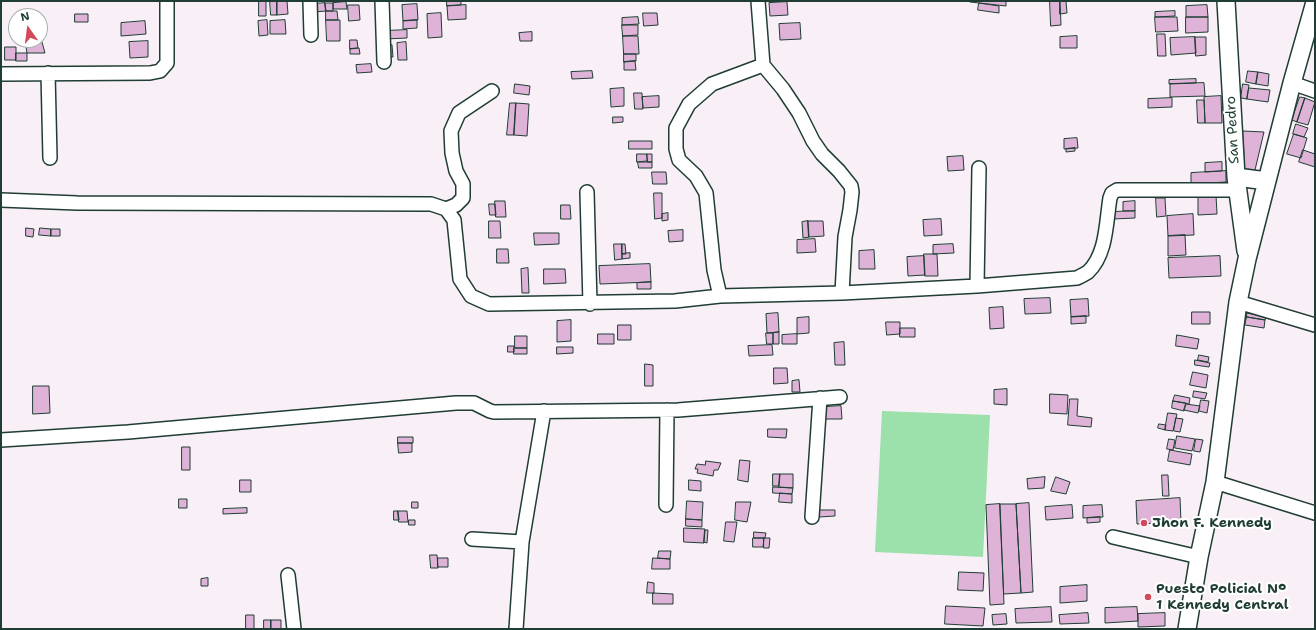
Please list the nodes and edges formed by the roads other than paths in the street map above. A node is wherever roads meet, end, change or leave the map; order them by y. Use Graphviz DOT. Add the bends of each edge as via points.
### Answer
graph roads {
  1 [pos="167,1"];
  2 [pos="310,1"];
  3 [pos="382,1"];
  4 [pos="758,1"];
  5 [pos="1226,1"];
  6 [pos="1315,2"];
  7 [pos="311,35"];
  8 [pos="384,62"];
  9 [pos="763,65"];
  10 [pos="48,73"];
  11 [pos="1,74"];
  12 [pos="1292,83"];
  13 [pos="492,91"];
  14 [pos="1315,91"];
  15 [pos="50,158"];
  16 [pos="979,168"];
  17 [pos="1267,181"];
  18 [pos="1237,183"];
  19 [pos="587,192"];
  20 [pos="1,200"];
  21 [pos="446,209"];
  22 [pos="1247,259"];
  23 [pos="976,286"];
  24 [pos="842,293"];
  25 [pos="720,296"];
  26 [pos="1238,302"];
  27 [pos="590,304"];
  28 [pos="1315,325"];
  29 [pos="840,396"];
  30 [pos="820,398"];
  31 [pos="667,410"];
  32 [pos="544,411"];
  33 [pos="1,440"];
  34 [pos="1215,482"];
  35 [pos="666,505"];
  36 [pos="1315,513"];
  37 [pos="812,517"];
  38 [pos="1113,537"];
  39 [pos="472,539"];
  40 [pos="522,542"];
  41 [pos="1199,557"];
  42 [pos="288,575"];
  43 [pos="294,629"];
  44 [pos="516,629"];
  45 [pos="1187,629"];
  1 -- 10 [label="street" via="167,63 160,71"];
  2 -- 7 [label="street"];
  3 -- 8 [label="street"];
  4 -- 9 [label="street"];
  5 -- 18 [label="main road, San Pedro"];
  6 -- 12 [label="main road"];
  9 -- 24 [label="street" via="799,113 822,154 851,186"];
  9 -- 25 [label="street" via="712,84 689,104 676,128 679,160 696,176 706,193 714,270"];
  10 -- 11 [label="street"];
  10 -- 15 [label="street"];
  12 -- 14 [label="street"];
  12 -- 17 [label="main road"];
  13 -- 21 [label="street" via="459,113 451,131 452,154 456,171 463,184 463,198 456,205"];
  16 -- 23 [label="street"];
  17 -- 18 [label="main road"];
  17 -- 22 [label="main road"];
  18 -- 22 [label="main road, San Pedro"];
  18 -- 23 [label="street" via="1117,190 1110,198 1098,259 1087,273 1077,278"];
  19 -- 27 [label="street"];
  20 -- 21 [label="street" via="77,203 431,204"];
  21 -- 27 [label="street" via="454,220 460,279 471,296 489,304"];
  22 -- 26 [label="main road"];
  23 -- 24 [label="street"];
  24 -- 25 [label="street"];
  25 -- 27 [label="street" via="675,301"];
  26 -- 28 [label="street"];
  26 -- 34 [label="main road"];
  29 -- 30 [label="street"];
  30 -- 31 [label="street"];
  30 -- 37 [label="street"];
  31 -- 32 [label="street"];
  31 -- 35 [label="street"];
  32 -- 33 [label="street" via="494,412 474,403"];
  32 -- 40 [label="street"];
  34 -- 36 [label="street"];
  34 -- 41 [label="main road"];
  38 -- 41 [label="street"];
  39 -- 40 [label="street"];
  40 -- 44 [label="street"];
  41 -- 45 [label="main road"];
  42 -- 43 [label="street"];
}
